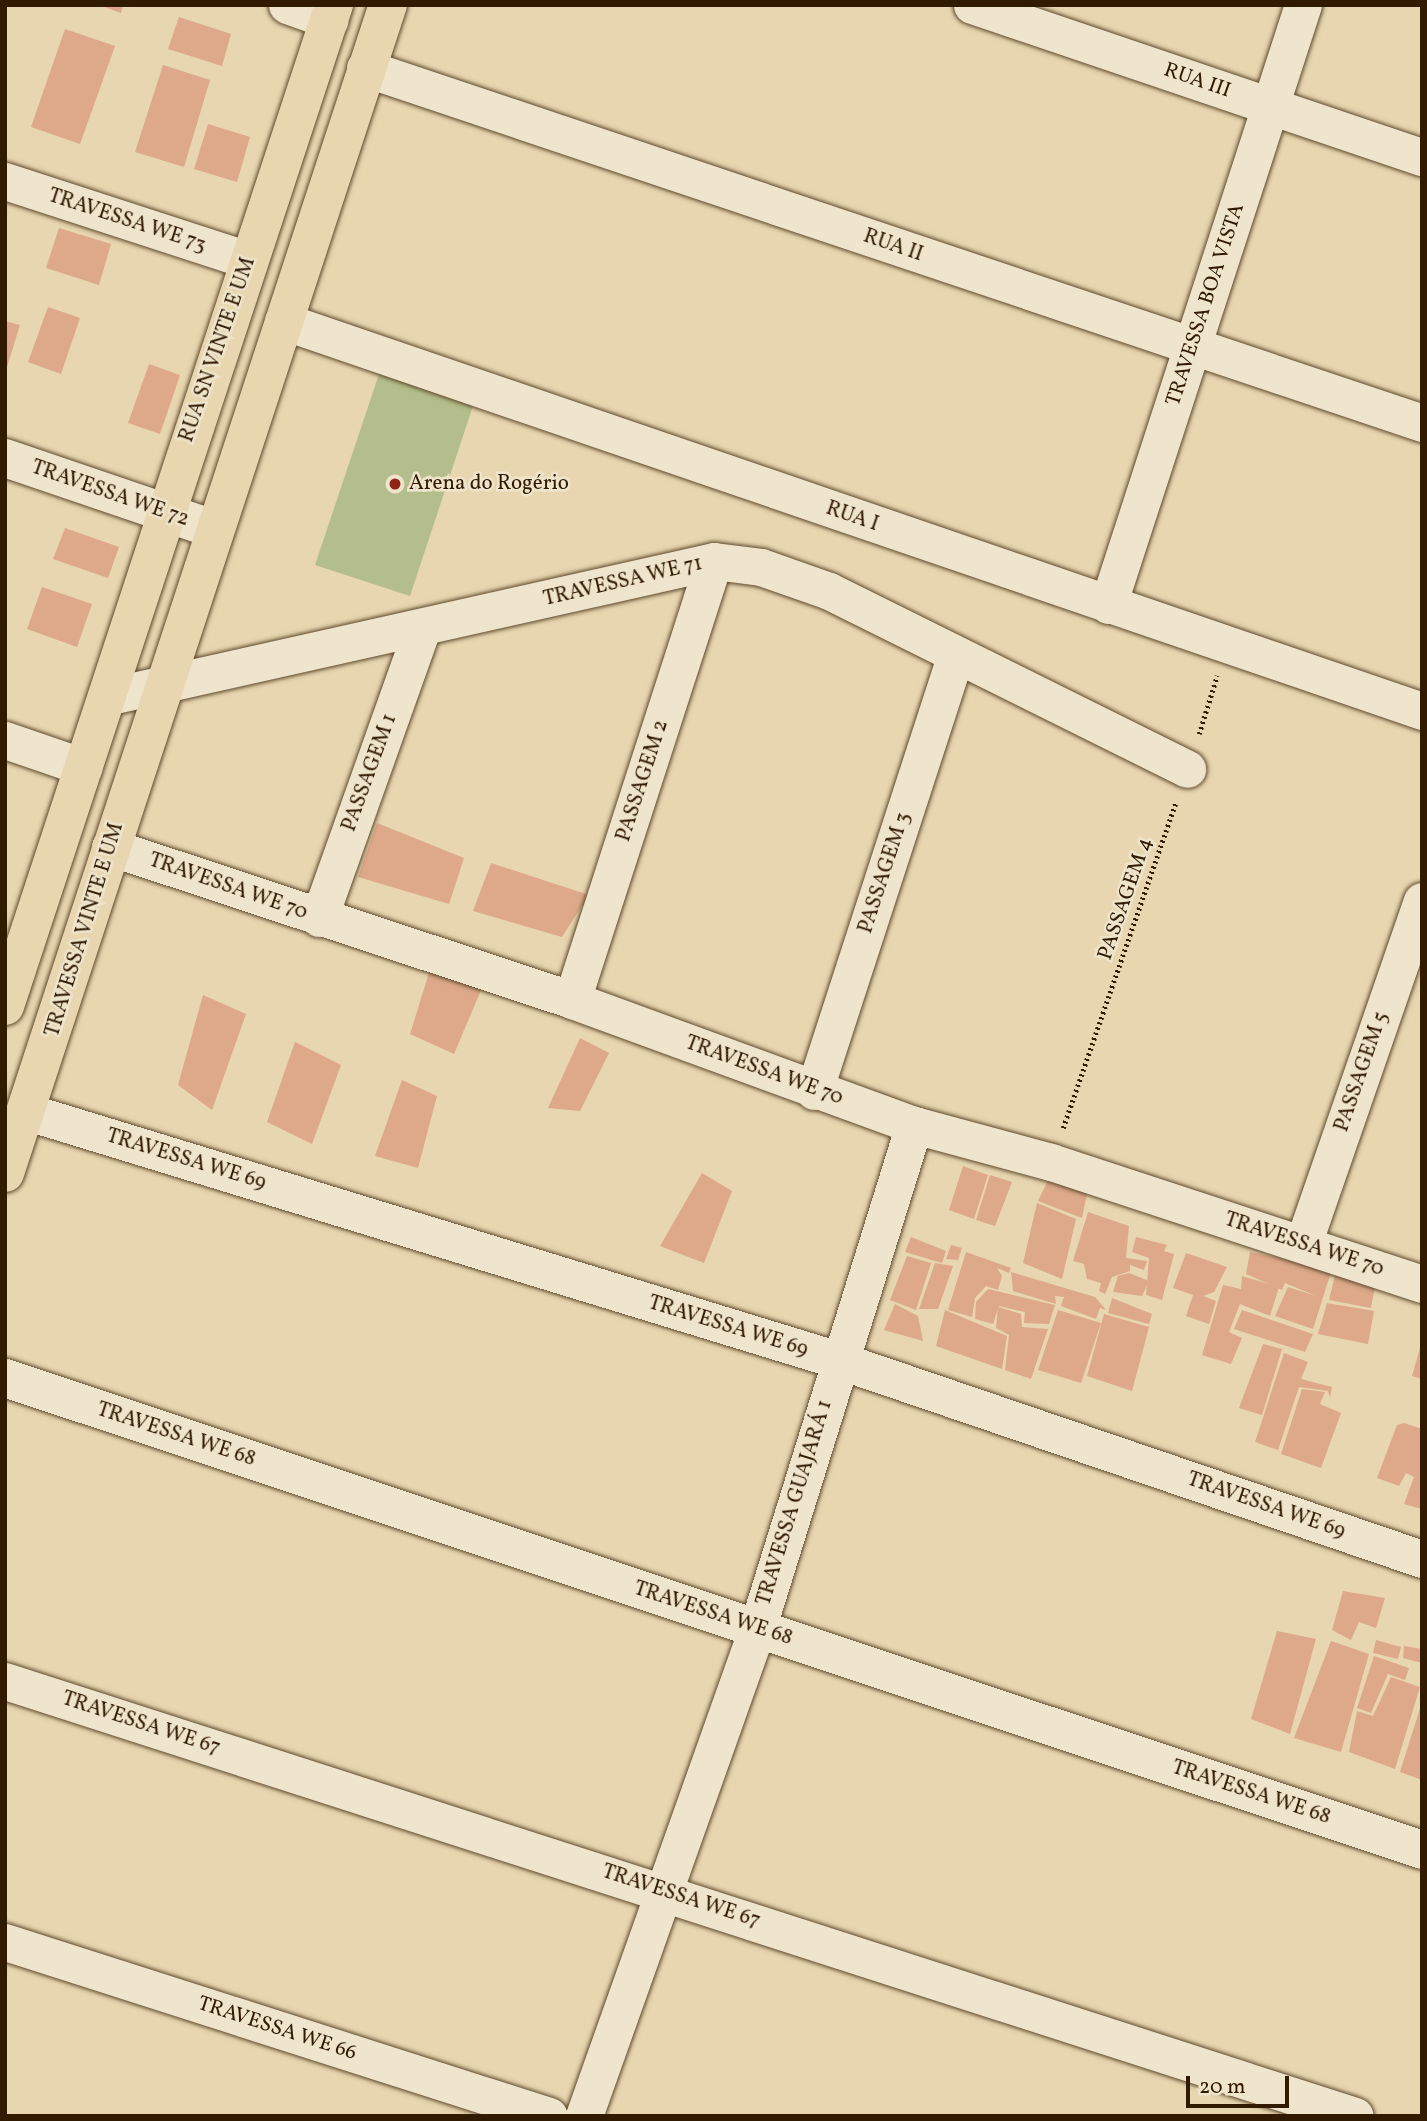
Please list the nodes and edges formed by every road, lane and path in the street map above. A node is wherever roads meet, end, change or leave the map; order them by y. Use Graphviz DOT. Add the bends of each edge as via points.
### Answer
graph roads {
  1 [pos="287,5"];
  2 [pos="388,5"];
  3 [pos="972,5"];
  4 [pos="1303,5"];
  5 [pos="331,12"];
  6 [pos="365,68"];
  7 [pos="1270,106"];
  8 [pos="1422,157"];
  9 [pos="5,181"];
  10 [pos="248,260"];
  11 [pos="283,321"];
  12 [pos="1193,347"];
  13 [pos="1422,423"];
  14 [pos="5,458"];
  15 [pos="164,513"];
  16 [pos="214,529"];
  17 [pos="714,561"];
  18 [pos="1108,605"];
  19 [pos="422,628"];
  20 [pos="1227,646"];
  21 [pos="955,656"];
  22 [pos="163,687"];
  23 [pos="106,697"];
  24 [pos="1422,711"];
  25 [pos="5,740"];
  26 [pos="84,767"];
  27 [pos="1188,769"];
  28 [pos="110,847"];
  29 [pos="1422,901"];
  30 [pos="318,918"];
  31 [pos="572,1000"];
  32 [pos="5,1006"];
  33 [pos="814,1091"];
  34 [pos="28,1112"];
  35 [pos="914,1125"];
  36 [pos="1051,1162"];
  37 [pos="5,1173"];
  38 [pos="1303,1244"];
  39 [pos="1422,1284"];
  40 [pos="838,1360"];
  41 [pos="5,1378"];
  42 [pos="1422,1559"];
  43 [pos="757,1629"];
  44 [pos="5,1681"];
  45 [pos="1422,1850"];
  46 [pos="666,1892"];
  47 [pos="5,1942"];
  48 [pos="549,2116"];
  49 [pos="584,2116"];
  50 [pos="1355,2116"];
  1 -- 5 [label="street"];
  2 -- 6 [label="main road"];
  3 -- 7 [label="street, RUA III"];
  4 -- 7 [label="street, TRAVESSA BOA VISTA"];
  5 -- 10 [label="main road, RUA SN VINTE E UM"];
  6 -- 11 [label="main road"];
  6 -- 12 [label="street, RUA II"];
  7 -- 8 [label="street, RUA III"];
  7 -- 12 [label="street, TRAVESSA BOA VISTA"];
  9 -- 10 [label="street, TRAVESSA WE 73"];
  10 -- 15 [label="main road, RUA SN VINTE E UM"];
  11 -- 16 [label="main road"];
  11 -- 18 [label="street, RUA I"];
  12 -- 13 [label="street, RUA II"];
  12 -- 18 [label="street, TRAVESSA BOA VISTA"];
  14 -- 15 [label="street, TRAVESSA WE 72"];
  15 -- 16 [label="street, TRAVESSA WE 72"];
  15 -- 23 [label="main road, RUA SN VINTE E UM"];
  16 -- 22 [label="main road"];
  17 -- 19 [label="street, TRAVESSA WE 71"];
  17 -- 21 [label="street, TRAVESSA WE 71" via="795,577"];
  17 -- 31 [label="street, PASSAGEM 2"];
  18 -- 20 [label="street, RUA I"];
  19 -- 22 [label="street, TRAVESSA WE 71"];
  19 -- 30 [label="street, PASSAGEM 1"];
  20 -- 24 [label="street, RUA I"];
  20 -- 27 [label="path, PASSAGEM 4"];
  21 -- 27 [label="street, TRAVESSA WE 71"];
  21 -- 33 [label="street, PASSAGEM 3"];
  22 -- 23 [label="street, TRAVESSA WE 71"];
  22 -- 28 [label="main road, TRAVESSA VINTE E UM"];
  23 -- 26 [label="main road"];
  25 -- 26 [label="street"];
  26 -- 32 [label="main road"];
  27 -- 36 [label="path, PASSAGEM 4"];
  28 -- 30 [label="street, TRAVESSA WE 70"];
  28 -- 34 [label="main road, TRAVESSA VINTE E UM"];
  29 -- 38 [label="street, PASSAGEM 5"];
  30 -- 31 [label="street, TRAVESSA WE 70"];
  31 -- 33 [label="street, TRAVESSA WE 70"];
  33 -- 35 [label="street, TRAVESSA WE 70"];
  34 -- 37 [label="main road, TRAVESSA VINTE E UM"];
  34 -- 40 [label="street, TRAVESSA WE 69"];
  35 -- 36 [label="street, TRAVESSA WE 70"];
  35 -- 40 [label="street, TRAVESSA GUAJARÁ 1"];
  36 -- 38 [label="street, TRAVESSA WE 70"];
  38 -- 39 [label="street, TRAVESSA WE 70"];
  40 -- 42 [label="street, TRAVESSA WE 69"];
  40 -- 43 [label="street, TRAVESSA GUAJARÁ 1"];
  41 -- 43 [label="street, TRAVESSA WE 68"];
  43 -- 45 [label="street, TRAVESSA WE 68"];
  43 -- 46 [label="street, TRAVESSA GUAJARÁ 1"];
  44 -- 46 [label="street, TRAVESSA WE 67"];
  46 -- 49 [label="street, TRAVESSA GUAJARÁ 1"];
  46 -- 50 [label="street, TRAVESSA WE 67"];
  47 -- 48 [label="street, TRAVESSA WE 66"];
}
